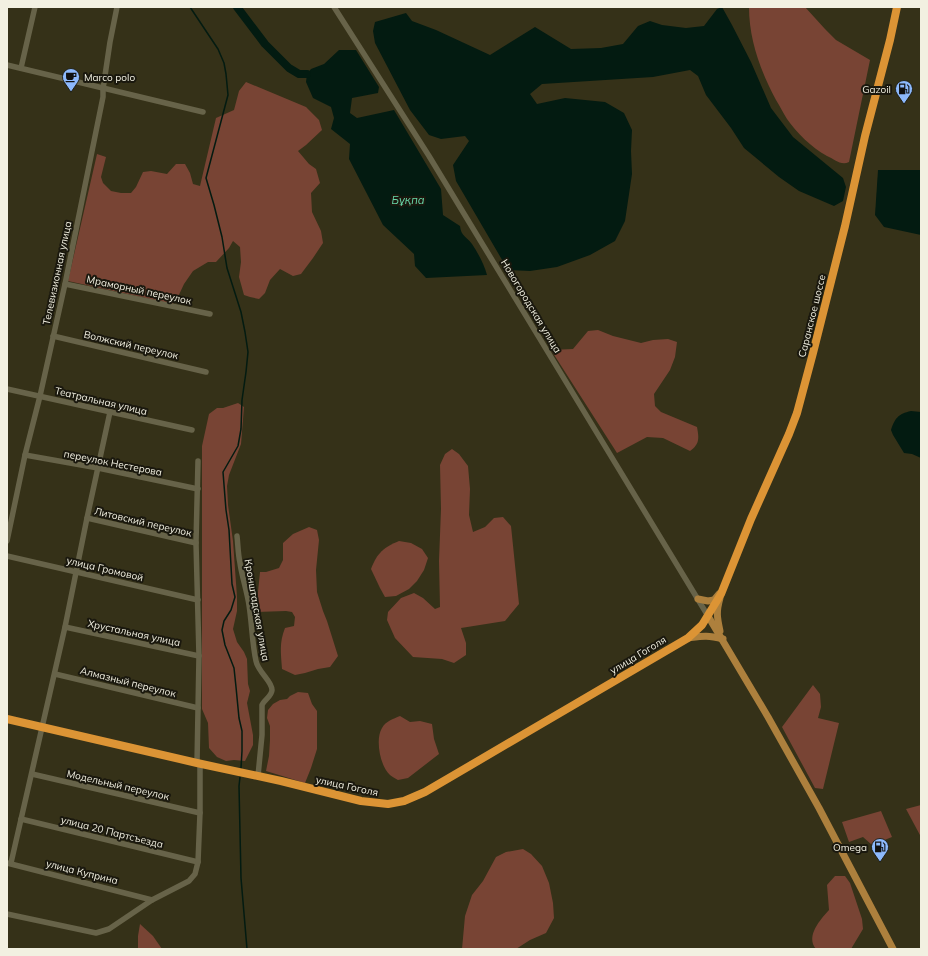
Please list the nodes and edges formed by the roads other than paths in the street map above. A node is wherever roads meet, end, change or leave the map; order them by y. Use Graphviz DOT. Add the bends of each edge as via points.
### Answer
graph roads {
  1 [pos="35,7"];
  2 [pos="117,7"];
  3 [pos="334,7"];
  4 [pos="897,7"];
  5 [pos="7,65"];
  6 [pos="21,68"];
  7 [pos="103,89"];
  8 [pos="203,112"];
  9 [pos="65,284"];
  10 [pos="210,314"];
  11 [pos="53,336"];
  12 [pos="206,372"];
  13 [pos="7,389"];
  14 [pos="40,396"];
  15 [pos="110,412"];
  16 [pos="192,430"];
  17 [pos="25,455"];
  18 [pos="198,461"];
  19 [pos="98,468"];
  20 [pos="198,489"];
  21 [pos="87,518"];
  22 [pos="237,536"];
  23 [pos="7,541"];
  24 [pos="196,543"];
  25 [pos="7,556"];
  26 [pos="76,571"];
  27 [pos="724,585"];
  28 [pos="721,594"];
  29 [pos="698,599"];
  30 [pos="198,600"];
  31 [pos="708,616"];
  32 [pos="65,627"];
  33 [pos="688,638"];
  34 [pos="723,639"];
  35 [pos="199,656"];
  36 [pos="55,674"];
  37 [pos="198,708"];
  38 [pos="7,719"];
  39 [pos="42,726"];
  40 [pos="199,763"];
  41 [pos="32,774"];
  42 [pos="258,776"];
  43 [pos="200,813"];
  44 [pos="21,819"];
  45 [pos="198,862"];
  46 [pos="9,863"];
  47 [pos="152,900"];
  48 [pos="7,914"];
  49 [pos="892,949"];
  1 -- 6 [label="street"];
  2 -- 7 [label="street, Телевизионная улица"];
  3 -- 29 [label="street, Новогородская улица" via="433,163"];
  4 -- 27 [label="highway, Саранское шоссе" via="797,413"];
  5 -- 6 [label="street"];
  6 -- 7 [label="street"];
  7 -- 8 [label="street"];
  7 -- 9 [label="street, Телевизионная улица"];
  9 -- 10 [label="street, Мраморный переулок"];
  9 -- 11 [label="street, Телевизионная улица"];
  11 -- 12 [label="street, Волжский переулок"];
  11 -- 14 [label="street, Телевизионная улица"];
  13 -- 14 [label="street, Театральная улица"];
  14 -- 15 [label="street, Театральная улица"];
  14 -- 17 [label="street, Телевизионная улица"];
  15 -- 16 [label="street, Театральная улица"];
  15 -- 19 [label="street"];
  17 -- 19 [label="street, переулок Нестерова"];
  17 -- 23 [label="street, Телевизионная улица"];
  18 -- 20 [label="street"];
  19 -- 20 [label="street, переулок Нестерова"];
  19 -- 21 [label="street"];
  20 -- 24 [label="street"];
  21 -- 24 [label="street, Литовский переулок"];
  21 -- 26 [label="street"];
  22 -- 42 [label="street, Кронштадская улица" via="250,608 256,662 272,691 262,706"];
  24 -- 30 [label="street"];
  25 -- 26 [label="street, улица Громовой"];
  26 -- 30 [label="street, улица Громовой"];
  26 -- 32 [label="street"];
  27 -- 28 [label="highway, Саранское шоссе"];
  27 -- 29 [label="main road" via="714,600"];
  28 -- 31 [label="highway, Саранское шоссе"];
  28 -- 34 [label="main road" via="717,610"];
  29 -- 31 [label="street, Новогородская улица"];
  30 -- 35 [label="street"];
  31 -- 33 [label="highway, улица Гоголя"];
  31 -- 34 [label="main road"];
  32 -- 35 [label="street, Хрустальная улица"];
  32 -- 36 [label="street"];
  33 -- 34 [label="main road" via="705,635"];
  33 -- 42 [label="highway, улица Гоголя" via="425,792 404,800 388,804 361,801"];
  34 -- 49 [label="main road" via="828,824"];
  35 -- 37 [label="street"];
  36 -- 37 [label="street, Алмазный переулок"];
  36 -- 39 [label="street"];
  37 -- 40 [label="street"];
  38 -- 39 [label="highway, улица Гоголя"];
  39 -- 40 [label="highway, улица Гоголя"];
  39 -- 41 [label="street"];
  40 -- 42 [label="highway, улица Гоголя"];
  40 -- 43 [label="street"];
  41 -- 43 [label="street, Модельный переулок"];
  41 -- 44 [label="street"];
  43 -- 45 [label="street"];
  44 -- 45 [label="street, улица 20 Партсъезда"];
  44 -- 46 [label="street"];
  45 -- 47 [label="street" via="195,874 189,881"];
  46 -- 47 [label="street, улица Куприна"];
  47 -- 48 [label="street" via="109,929 96,933"];
}
